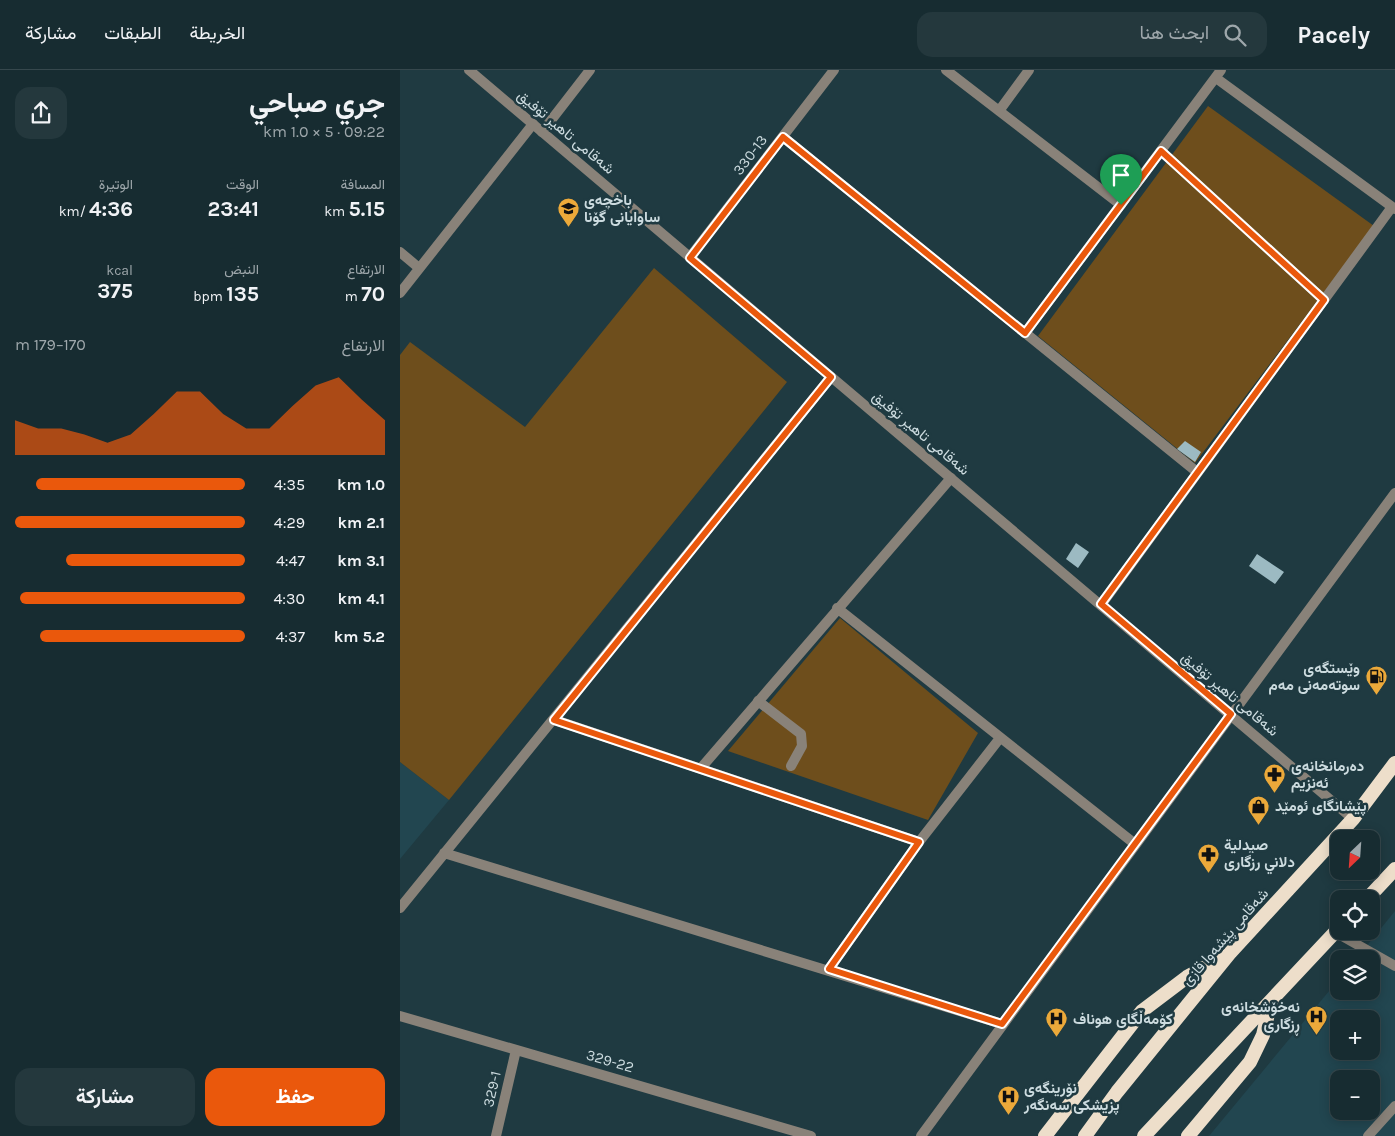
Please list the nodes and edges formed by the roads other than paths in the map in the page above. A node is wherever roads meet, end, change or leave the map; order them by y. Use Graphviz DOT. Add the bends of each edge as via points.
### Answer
graph roads {
  1 [pos="469,70"];
  2 [pos="590,70"];
  3 [pos="834,70"];
  4 [pos="946,70"];
  5 [pos="1029,70"];
  6 [pos="1218,74"];
  7 [pos="999,110"];
  8 [pos="532,124"];
  9 [pos="542,132"];
  10 [pos="783,137"];
  11 [pos="1161,151"];
  12 [pos="1121,205"];
  13 [pos="1394,208"];
  14 [pos="400,252"];
  15 [pos="690,258"];
  16 [pos="419,268"];
  17 [pos="400,293"];
  18 [pos="1324,300"];
  19 [pos="1025,333"];
  20 [pos="831,377"];
  21 [pos="1197,472"];
  22 [pos="951,478"];
  23 [pos="1395,493"];
  24 [pos="1101,604"];
  25 [pos="837,608"];
  26 [pos="758,701"];
  27 [pos="1231,714"];
  28 [pos="554,720"];
  29 [pos="1000,738"];
  30 [pos="1395,763"];
  31 [pos="791,766"];
  32 [pos="701,768"];
  33 [pos="1352,818"];
  34 [pos="919,842"];
  35 [pos="1135,844"];
  36 [pos="444,854"];
  37 [pos="1395,869"];
  38 [pos="1375,890"];
  39 [pos="400,908"];
  40 [pos="1330,937"];
  41 [pos="1353,940"];
  42 [pos="1229,954"];
  43 [pos="1395,966"];
  44 [pos="829,969"];
  45 [pos="1271,1000"];
  46 [pos="400,1016"];
  47 [pos="1002,1024"];
  48 [pos="516,1050"];
  49 [pos="1395,1106"];
  50 [pos="496,1136"];
  51 [pos="811,1136"];
  52 [pos="921,1136"];
  53 [pos="1045,1136"];
  54 [pos="1084,1136"];
  55 [pos="1144,1136"];
  56 [pos="1188,1136"];
  57 [pos="1368,1136"];
  1 -- 8 [label="street, شەقامی تاهیر تۆفیق"];
  2 -- 9 [label="street"];
  3 -- 10 [label="street, 330-13"];
  4 -- 7 [label="street"];
  5 -- 7 [label="street"];
  6 -- 11 [label="street"];
  6 -- 13 [label="street"];
  7 -- 12 [label="street"];
  8 -- 9 [label="street, شەقامی تاهیر تۆفیق"];
  8 -- 16 [label="street"];
  9 -- 15 [label="street, شەقامی تاهیر تۆفیق"];
  10 -- 15 [label="street, 330-13"];
  10 -- 19 [label="street"];
  11 -- 12 [label="street"];
  11 -- 18 [label="street"];
  12 -- 19 [label="street"];
  13 -- 18 [label="street"];
  14 -- 16 [label="street"];
  15 -- 20 [label="street, شەقامی تاهیر تۆفیق"];
  16 -- 17 [label="street"];
  18 -- 21 [label="street"];
  19 -- 21 [label="street"];
  20 -- 22 [label="street, شەقامی تاهیر تۆفیق"];
  20 -- 28 [label="street"];
  21 -- 24 [label="street"];
  22 -- 24 [label="street, شەقامی تاهیر تۆفیق"];
  22 -- 25 [label="street"];
  23 -- 27 [label="street"];
  24 -- 27 [label="street, شەقامی تاهیر تۆفیق"];
  25 -- 26 [label="street"];
  25 -- 29 [label="street"];
  26 -- 31 [label="street" via="801,734 802,746"];
  26 -- 32 [label="street"];
  27 -- 33 [label="street, شەقامی تاهیر تۆفیق"];
  27 -- 35 [label="street"];
  28 -- 32 [label="street"];
  28 -- 36 [label="street"];
  29 -- 34 [label="street"];
  29 -- 35 [label="street"];
  30 -- 33 [label="highway, شەقامی پێشەوا قازی"];
  32 -- 34 [label="street"];
  33 -- 42 [label="highway, شەقامی پێشەوا قازی"];
  34 -- 44 [label="street"];
  35 -- 47 [label="street"];
  36 -- 39 [label="street"];
  36 -- 44 [label="street"];
  37 -- 38 [label="highway"];
  40 -- 45 [label="highway"];
  41 -- 43 [label="street"];
  42 -- 53 [label="highway" via="1187,978 1142,1012"];
  42 -- 54 [label="highway, شەقامی پێشەوا قازی"];
  44 -- 47 [label="street"];
  45 -- 55 [label="highway"];
  45 -- 56 [label="highway" via="1263,1035 1250,1062"];
  46 -- 48 [label="street, 329-22"];
  47 -- 52 [label="street"];
  48 -- 50 [label="street, 329-1"];
  48 -- 51 [label="street, 329-22"];
  49 -- 57 [label="street"];
}
